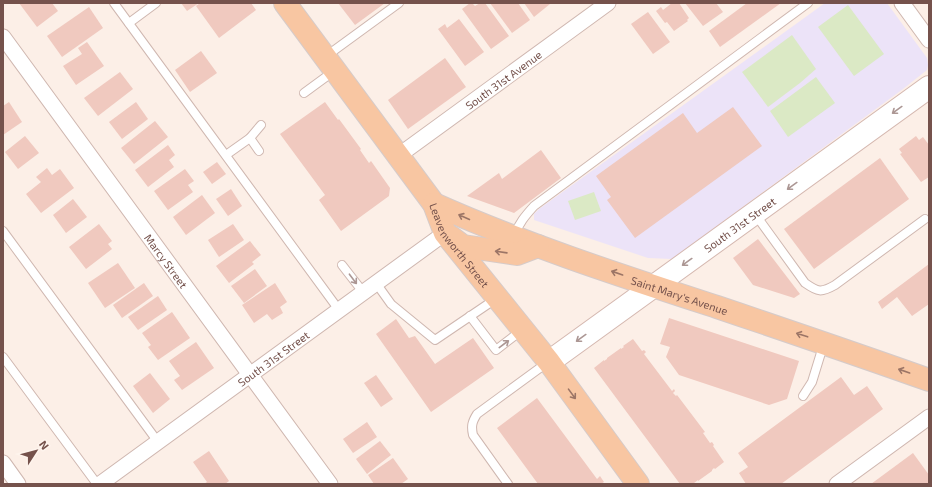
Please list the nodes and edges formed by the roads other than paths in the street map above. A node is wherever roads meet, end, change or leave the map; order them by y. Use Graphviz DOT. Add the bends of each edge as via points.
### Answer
graph roads {
  1 [pos="114,3"];
  2 [pos="156,3"];
  3 [pos="285,3"];
  4 [pos="399,3"];
  5 [pos="608,3"];
  6 [pos="808,3"];
  7 [pos="902,3"];
  8 [pos="129,23"];
  9 [pos="3,37"];
  10 [pos="929,40"];
  11 [pos="330,64"];
  12 [pos="929,87"];
  13 [pos="304,93"];
  14 [pos="261,125"];
  15 [pos="250,138"];
  16 [pos="259,151"];
  17 [pos="226,154"];
  18 [pos="398,156"];
  19 [pos="434,204"];
  20 [pos="754,213"];
  21 [pos="925,219"];
  22 [pos="3,231"];
  23 [pos="445,233"];
  24 [pos="513,236"];
  25 [pos="538,246"];
  26 [pos="342,265"];
  27 [pos="376,283"];
  28 [pos="653,286"];
  29 [pos="363,292"];
  30 [pos="498,298"];
  31 [pos="339,310"];
  32 [pos="470,316"];
  33 [pos="523,330"];
  34 [pos="824,343"];
  35 [pos="3,357"];
  36 [pos="549,362"];
  37 [pos="250,375"];
  38 [pos="929,380"];
  39 [pos="803,396"];
  40 [pos="929,417"];
  41 [pos="158,442"];
  42 [pos="3,463"];
  43 [pos="18,484"];
  44 [pos="97,484"];
  45 [pos="100,484"];
  46 [pos="330,484"];
  47 [pos="508,484"];
  48 [pos="638,484"];
  49 [pos="837,484"];
  1 -- 8 [label="lane"];
  2 -- 8 [label="lane"];
  3 -- 11 [label="main road, Leavenworth Street"];
  4 -- 11 [label="lane"];
  5 -- 18 [label="street, South 31st Avenue"];
  6 -- 24 [label="lane" via="534,206 525,215"];
  7 -- 10 [label="street"];
  8 -- 17 [label="lane"];
  9 -- 37 [label="street, Marcy Street"];
  11 -- 13 [label="lane"];
  11 -- 18 [label="main road, Leavenworth Street"];
  12 -- 20 [label="street, South 31st Street, one-way"];
  14 -- 15 [label="lane"];
  15 -- 16 [label="lane"];
  15 -- 17 [label="lane"];
  17 -- 31 [label="lane"];
  18 -- 19 [label="main road, Leavenworth Street"];
  19 -- 23 [label="main road, Leavenworth Street"];
  24 -- 19 [label="main road, Saint Mary's Avenue, one-way"];
  20 -- 21 [label="lane" via="804,284 815,291 826,290 835,285"];
  20 -- 28 [label="street, South 31st Street, one-way"];
  22 -- 41 [label="lane"];
  25 -- 23 [label="main road, one-way" via="517,254 463,246"];
  23 -- 27 [label="street, South 31st Street"];
  23 -- 30 [label="main road, Leavenworth Street"];
  24 -- 25 [label="main road, Saint Mary's Avenue"];
  28 -- 25 [label="main road, Saint Mary's Avenue, one-way"];
  26 -- 29 [label="lane, one-way"];
  27 -- 29 [label="street, South 31st Street"];
  27 -- 32 [label="lane" via="391,304 435,340"];
  34 -- 28 [label="main road, Saint Mary's Avenue, one-way"];
  28 -- 36 [label="street, South 31st Street, one-way"];
  29 -- 31 [label="street, South 31st Street"];
  30 -- 32 [label="lane"];
  30 -- 33 [label="main road, Leavenworth Street"];
  31 -- 37 [label="street, South 31st Street"];
  32 -- 33 [label="lane, one-way" via="496,350"];
  33 -- 36 [label="main road, Leavenworth Street"];
  38 -- 34 [label="main road, Saint Mary's Avenue, one-way"];
  34 -- 39 [label="lane" via="812,382"];
  35 -- 44 [label="lane"];
  36 -- 47 [label="lane" via="477,414 473,420 473,435"];
  36 -- 48 [label="main road, Leavenworth Street, one-way"];
  37 -- 41 [label="street, South 31st Street"];
  37 -- 46 [label="street, Marcy Street"];
  40 -- 49 [label="street"];
  41 -- 45 [label="street, South 31st Street"];
  42 -- 43 [label="street"];
}
